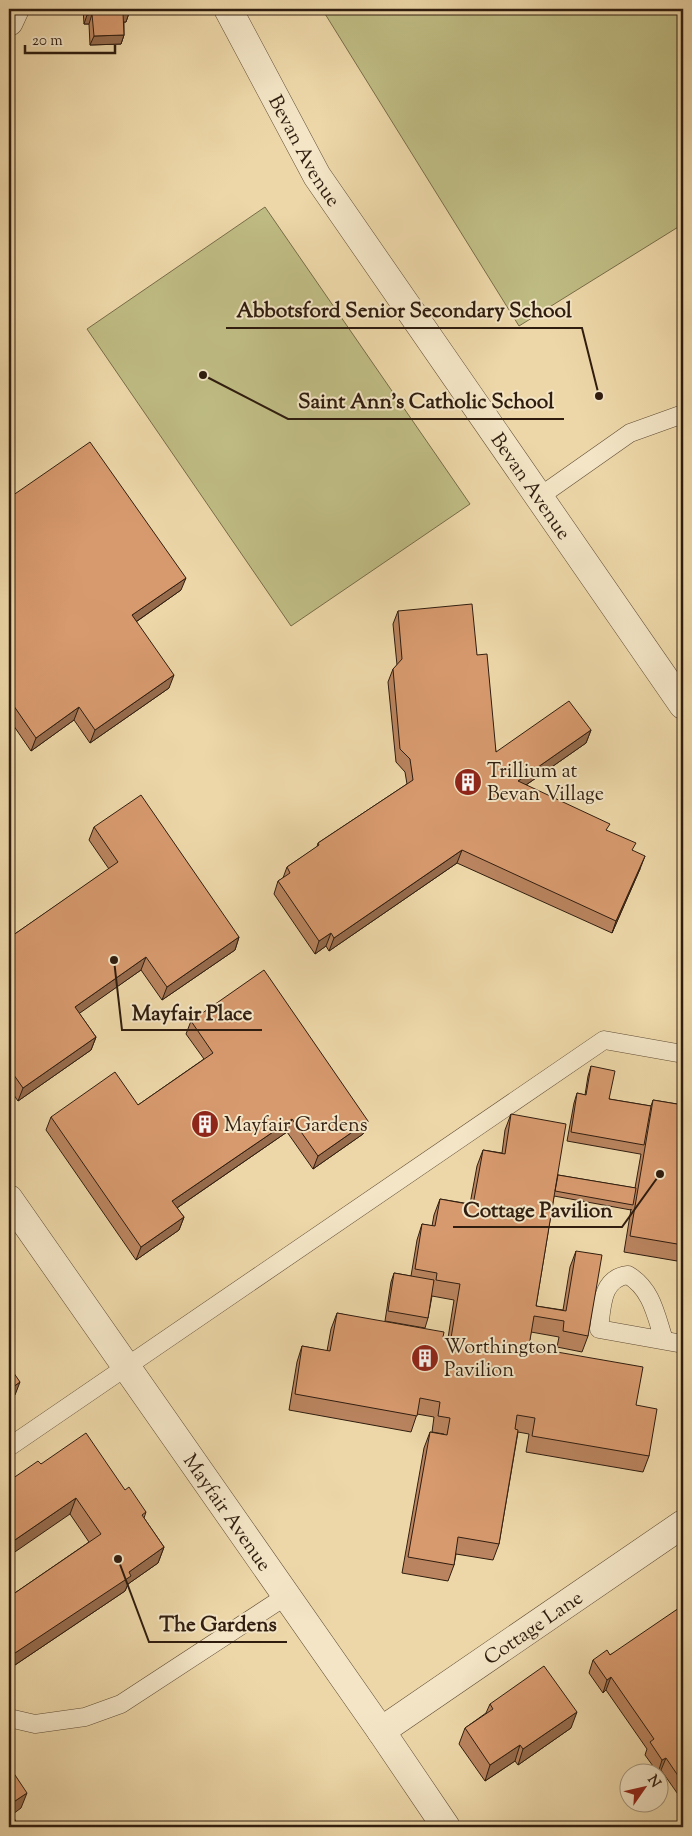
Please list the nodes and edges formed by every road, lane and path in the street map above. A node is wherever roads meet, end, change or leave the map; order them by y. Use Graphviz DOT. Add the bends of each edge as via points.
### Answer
graph roads {
  1 [pos="15,9"];
  2 [pos="228,9"];
  3 [pos="9,22"];
  4 [pos="683,414"];
  5 [pos="539,497"];
  6 [pos="683,705"];
  7 [pos="683,1054"];
  8 [pos="9,1199"];
  9 [pos="664,1340"];
  10 [pos="683,1344"];
  11 [pos="125,1367"];
  12 [pos="9,1448"];
  13 [pos="683,1524"];
  14 [pos="286,1596"];
  15 [pos="9,1718"];
  16 [pos="381,1731"];
  17 [pos="446,1827"];
  1 -- 3 [label="street"];
  2 -- 5 [label="street, Bevan Avenue" via="316,176"];
  4 -- 5 [label="lane" via="630,433"];
  5 -- 6 [label="street, Bevan Avenue"];
  7 -- 11 [label="lane" via="604,1040"];
  8 -- 11 [label="street, Mayfair Avenue"];
  9 -- 10 [label="lane"];
  11 -- 12 [label="lane"];
  11 -- 14 [label="street, Mayfair Avenue"];
  13 -- 16 [label="street, Cottage Lane"];
  14 -- 15 [label="lane" via="121,1704 85,1717 35,1724"];
  14 -- 16 [label="street, Mayfair Avenue"];
  16 -- 17 [label="street, Mayfair Avenue"];
}
